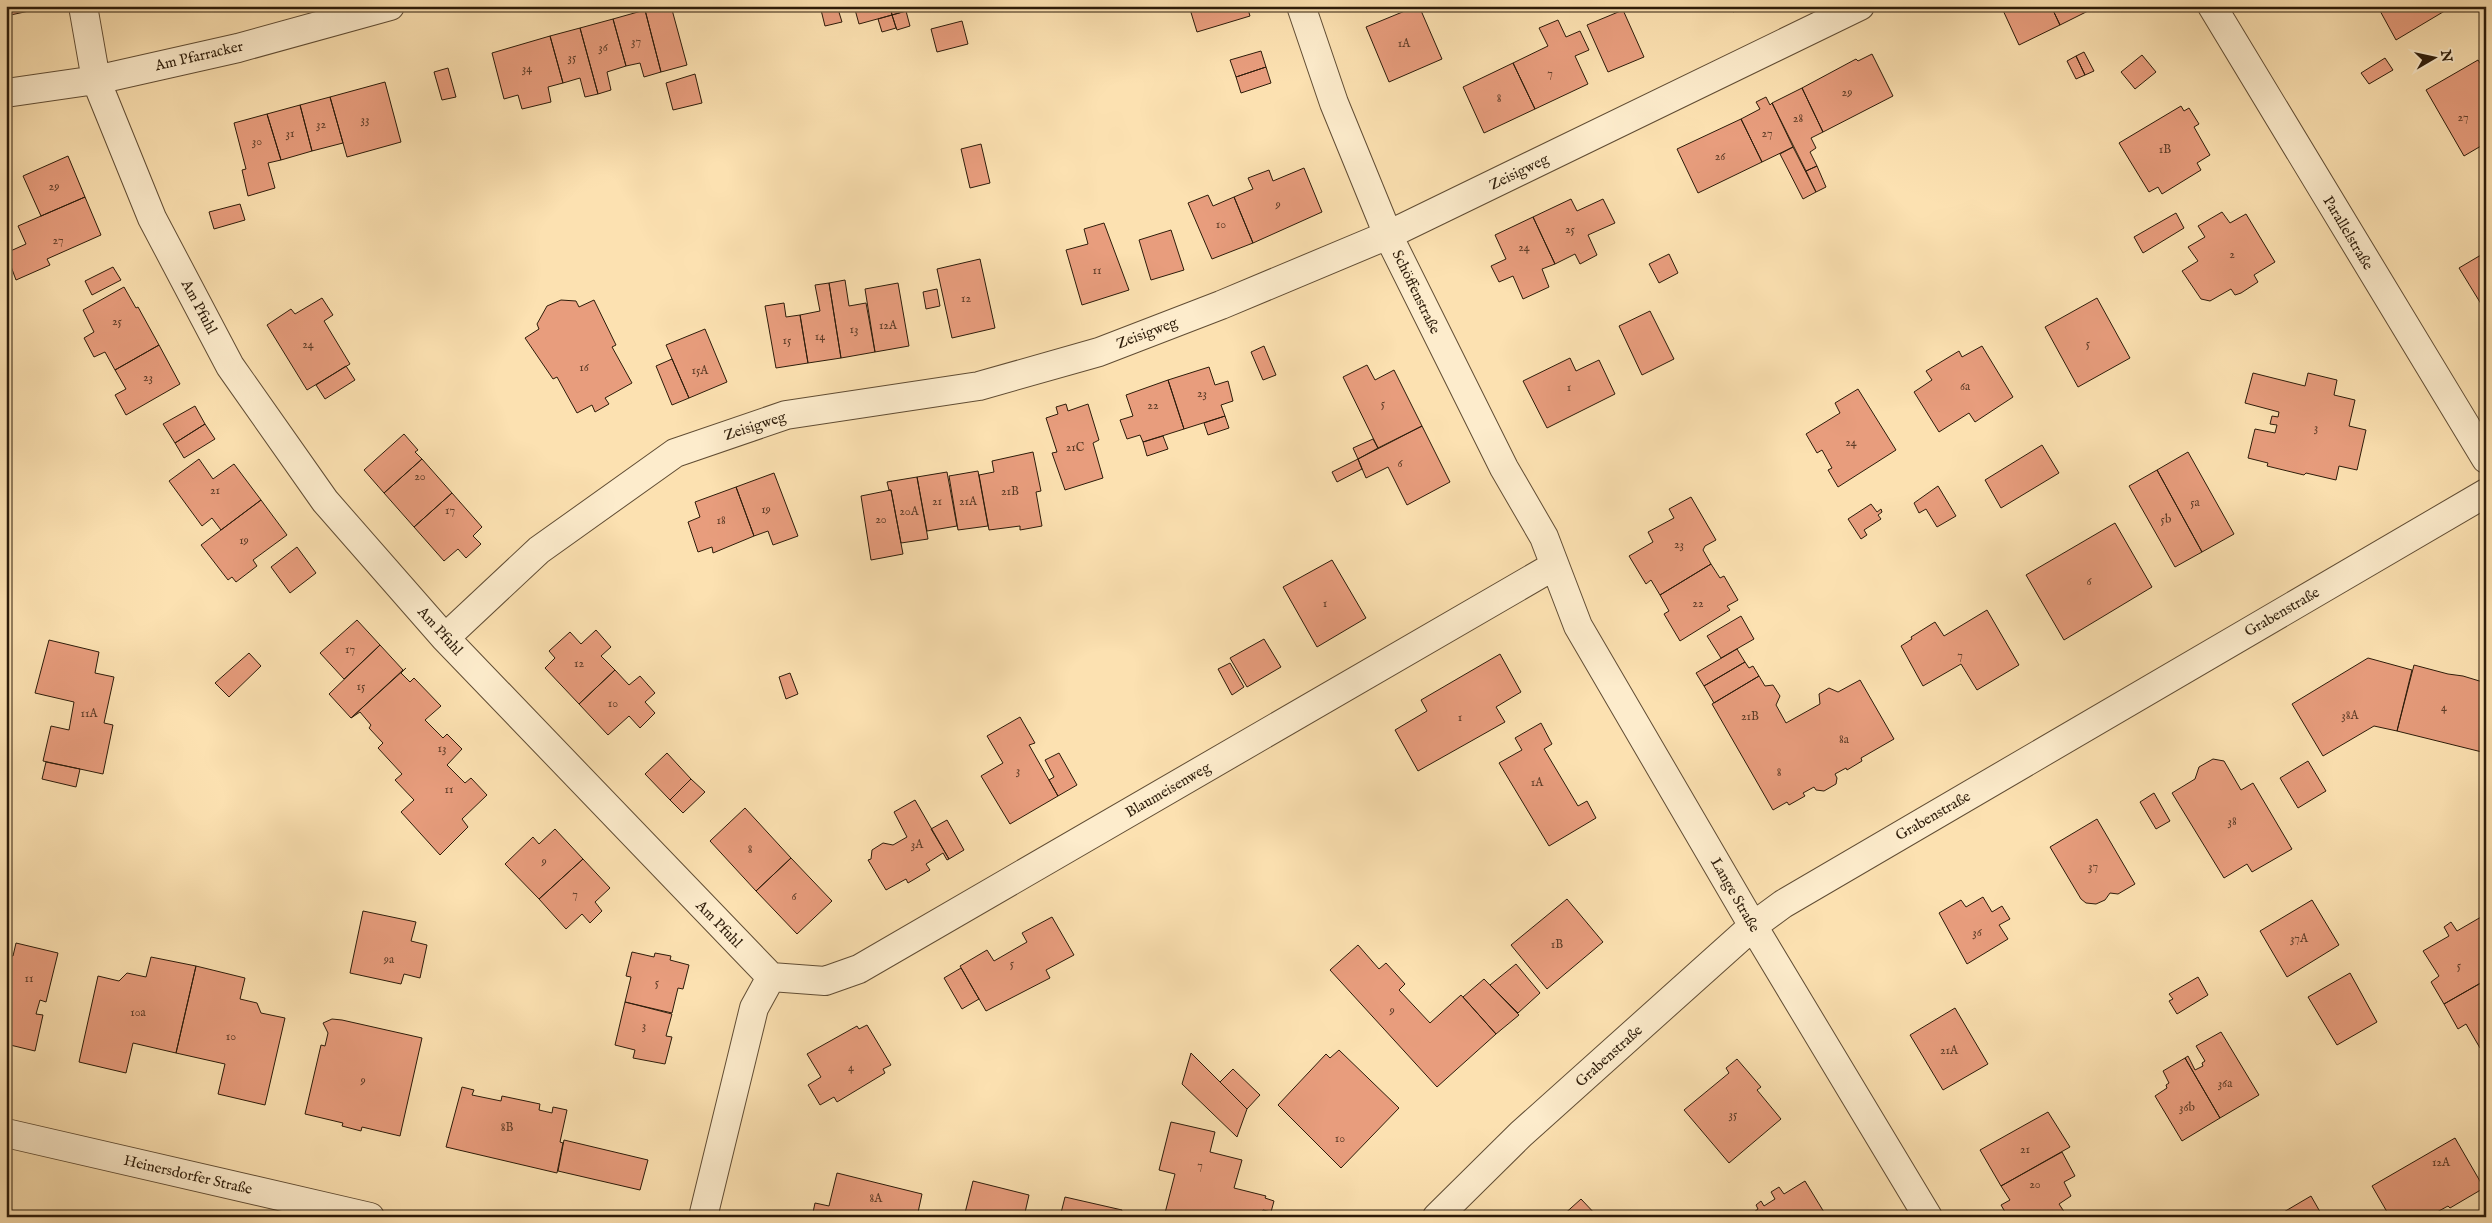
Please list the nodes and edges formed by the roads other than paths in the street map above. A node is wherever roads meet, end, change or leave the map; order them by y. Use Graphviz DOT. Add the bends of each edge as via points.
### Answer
graph roads {
  1 [pos="82,6"];
  2 [pos="390,6"];
  3 [pos="1301,6"];
  4 [pos="1860,6"];
  5 [pos="2212,6"];
  6 [pos="96,80"];
  7 [pos="6,93"];
  8 [pos="1388,235"];
  9 [pos="2486,459"];
  10 [pos="2486,493"];
  11 [pos="1554,566"];
  12 [pos="446,638"];
  13 [pos="1753,926"];
  14 [pos="771,977"];
  15 [pos="6,1133"];
  16 [pos="286,1207"];
  17 [pos="370,1217"];
  18 [pos="703,1217"];
  19 [pos="1437,1217"];
  20 [pos="1928,1217"];
  1 -- 6 [label="street, Am Pfuhl"];
  2 -- 6 [label="street, Am Pfarracker" via="238,48"];
  3 -- 8 [label="street, Schöffenstraße" via="1334,103"];
  4 -- 8 [label="street, Zeisigweg"];
  5 -- 9 [label="street, Parallelstraße"];
  6 -- 7 [label="street, Am Pfarracker"];
  6 -- 12 [label="street, Am Pfuhl" via="152,218 230,366 325,501"];
  8 -- 11 [label="street, Schöffenstraße" via="1504,468 1544,537"];
  8 -- 12 [label="street, Zeisigweg" via="1099,352 979,386 786,415 675,453 539,550"];
  10 -- 13 [label="street, Grabenstraße" via="1783,904"];
  11 -- 13 [label="street, Lange Straße" via="1578,626"];
  11 -- 14 [label="street, Blaumeisenweg" via="858,969 825,980"];
  12 -- 14 [label="street, Am Pfuhl"];
  13 -- 19 [label="street, Grabenstraße" via="1521,1134"];
  13 -- 20 [label="street, Lange Straße"];
  14 -- 18 [label="street" via="754,1008"];
  15 -- 16 [label="street, Heinersdorfer Straße"];
  16 -- 17 [label="street, Heinersdorfer Straße"];
}
